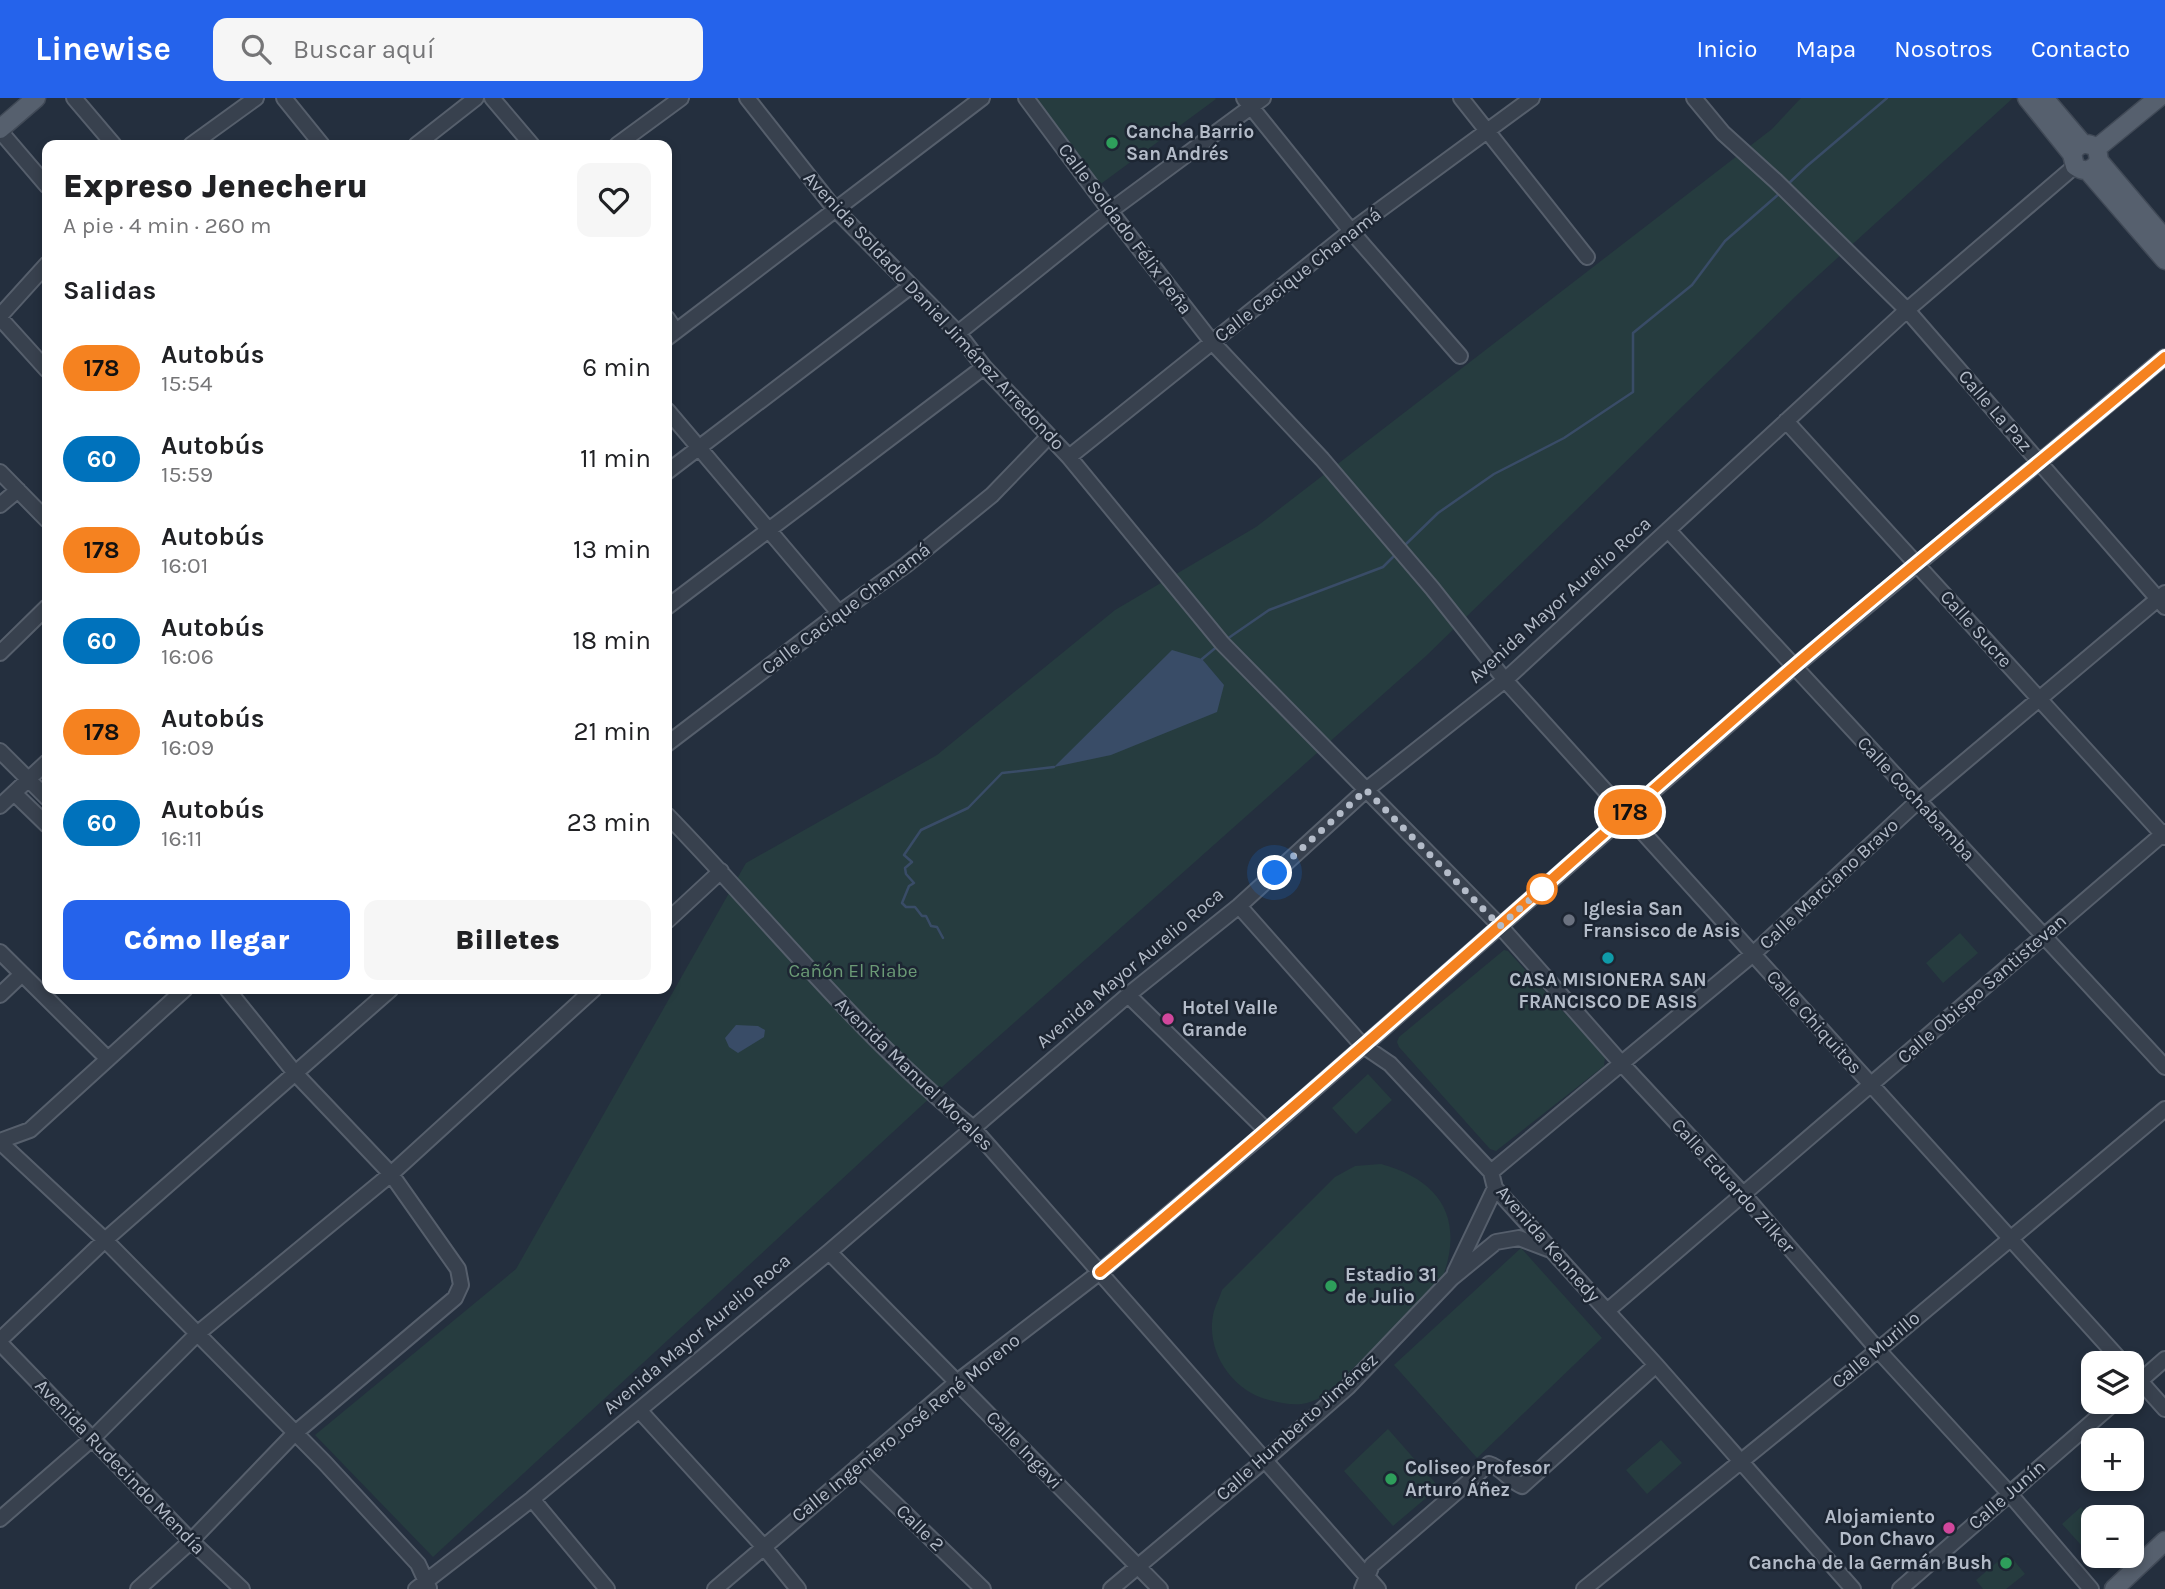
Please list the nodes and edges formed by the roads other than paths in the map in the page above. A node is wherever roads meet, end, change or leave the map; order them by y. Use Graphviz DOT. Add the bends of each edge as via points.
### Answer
graph roads {
  1 [pos="18,98"];
  2 [pos="36,98"];
  3 [pos="74,98"];
  4 [pos="256,98"];
  5 [pos="284,98"];
  6 [pos="476,98"];
  7 [pos="492,98"];
  8 [pos="681,98"];
  9 [pos="747,98"];
  10 [pos="982,98"];
  11 [pos="1026,98"];
  12 [pos="1461,98"];
  13 [pos="1532,98"];
  14 [pos="1694,98"];
  15 [pos="2027,98"];
  16 [pos="2043,98"];
  17 [pos="2158,98"];
  18 [pos="1252,101"];
  19 [pos="0,113"];
  20 [pos="0,130"];
  21 [pos="1487,132"];
  22 [pos="110,140"];
  23 [pos="198,140"];
  24 [pos="318,140"];
  25 [pos="422,140"];
  26 [pos="528,140"];
  27 [pos="624,140"];
  28 [pos="2086,157"];
  29 [pos="42,180"];
  30 [pos="834,208"];
  31 [pos="1110,211"];
  32 [pos="1351,231"];
  33 [pos="2165,239"];
  34 [pos="1587,257"];
  35 [pos="2165,260"];
  36 [pos="42,270"];
  37 [pos="911,286"];
  38 [pos="1907,310"];
  39 [pos="0,317"];
  40 [pos="672,333"];
  41 [pos="958,333"];
  42 [pos="1212,342"];
  43 [pos="1460,356"];
  44 [pos="2165,357"];
  45 [pos="42,364"];
  46 [pos="984,367"];
  47 [pos="672,416"];
  48 [pos="1786,421"];
  49 [pos="1049,436"];
  50 [pos="699,448"];
  51 [pos="1069,457"];
  52 [pos="2039,462"];
  53 [pos="672,468"];
  54 [pos="0,471"];
  55 [pos="18,490"];
  56 [pos="0,505"];
  57 [pos="42,515"];
  58 [pos="769,530"];
  59 [pos="1668,530"];
  60 [pos="1406,557"];
  61 [pos="1917,564"];
  62 [pos="2163,600"];
  63 [pos="672,603"];
  64 [pos="42,612"];
  65 [pos="839,613"];
  66 [pos="0,653"];
  67 [pos="1794,667"];
  68 [pos="1505,680"];
  69 [pos="2039,699"];
  70 [pos="672,740"];
  71 [pos="0,751"];
  72 [pos="42,767"];
  73 [pos="29,779"];
  74 [pos="1366,790"];
  75 [pos="14,793"];
  76 [pos="42,793"];
  77 [pos="1918,800"];
  78 [pos="0,806"];
  79 [pos="1627,814"];
  80 [pos="42,820"];
  81 [pos="672,820"];
  82 [pos="2164,834"];
  83 [pos="721,871"];
  84 [pos="1239,906"];
  85 [pos="672,916"];
  86 [pos="1500,926"];
  87 [pos="2043,936"];
  88 [pos="0,952"];
  89 [pos="1753,954"];
  90 [pos="22,974"];
  91 [pos="42,994"];
  92 [pos="42,994"];
  93 [pos="180,994"];
  94 [pos="231,994"];
  95 [pos="385,994"];
  96 [pos="587,994"];
  97 [pos="0,995"];
  98 [pos="1128,995"];
  99 [pos="1362,1045"];
  100 [pos="108,1059"];
  101 [pos="1622,1064"];
  102 [pos="2165,1068"];
  103 [pos="295,1073"];
  104 [pos="1871,1084"];
  105 [pos="2165,1109"];
  106 [pos="972,1127"];
  107 [pos="1267,1131"];
  108 [pos="0,1142"];
  109 [pos="1491,1172"];
  110 [pos="391,1174"];
  111 [pos="1495,1188"];
  112 [pos="1744,1194"];
  113 [pos="2010,1238"];
  114 [pos="105,1240"];
  115 [pos="1552,1251"];
  116 [pos="829,1252"];
  117 [pos="1100,1272"];
  118 [pos="1452,1278"];
  119 [pos="1607,1311"];
  120 [pos="197,1334"];
  121 [pos="0,1341"];
  122 [pos="1878,1350"];
  123 [pos="2112,1351"];
  124 [pos="2165,1359"];
  125 [pos="1656,1365"];
  126 [pos="2144,1373"];
  127 [pos="957,1382"];
  128 [pos="2144,1389"];
  129 [pos="2165,1409"];
  130 [pos="639,1410"];
  131 [pos="2101,1414"];
  132 [pos="294,1434"];
  133 [pos="93,1438"];
  134 [pos="1266,1459"];
  135 [pos="1740,1461"];
  136 [pos="856,1467"];
  137 [pos="2009,1493"];
  138 [pos="531,1499"];
  139 [pos="0,1519"];
  140 [pos="191,1541"];
  141 [pos="2165,1541"];
  142 [pos="763,1546"];
  143 [pos="2165,1555"];
  144 [pos="1138,1566"];
  145 [pos="1364,1583"];
  146 [pos="424,1586"];
  147 [pos="138,1589"];
  148 [pos="242,1589"];
  149 [pos="607,1589"];
  150 [pos="715,1589"];
  151 [pos="798,1589"];
  152 [pos="984,1589"];
  153 [pos="1111,1589"];
  154 [pos="1160,1589"];
  155 [pos="1378,1589"];
  156 [pos="1584,1589"];
  157 [pos="1853,1589"];
  158 [pos="1900,1589"];
  159 [pos="2091,1589"];
  160 [pos="2115,1589"];
  161 [pos="2126,1589"];
  1 -- 19 [label="main road"];
  2 -- 20 [label="main road"];
  3 -- 22 [label="street"];
  4 -- 23 [label="street"];
  5 -- 24 [label="street"];
  6 -- 25 [label="street"];
  7 -- 26 [label="street"];
  8 -- 27 [label="street"];
  9 -- 30 [label="street, Avenida Soldado Daniel Jiménez Arredondo"];
  10 -- 30 [label="street"];
  11 -- 31 [label="street, Calle Soldado Félix Peña"];
  12 -- 21 [label="street"];
  13 -- 21 [label="street, Calle Cacique Chanamá"];
  14 -- 38 [label="street, Calle La Paz" via="1723,132"];
  15 -- 28 [label="main road"];
  16 -- 28 [label="main road"];
  17 -- 28 [label="main road, Avenida Mayor Aurelio Roca"];
  18 -- 31 [label="street"];
  18 -- 32 [label="street"];
  20 -- 29 [label="street"];
  21 -- 32 [label="street, Calle Cacique Chanamá"];
  21 -- 34 [label="street"];
  28 -- 33 [label="main road"];
  28 -- 35 [label="main road"];
  28 -- 38 [label="street, Avenida Mayor Aurelio Roca"];
  30 -- 37 [label="street, Avenida Soldado Daniel Jiménez Arredondo"];
  30 -- 40 [label="street"];
  31 -- 41 [label="street"];
  31 -- 42 [label="street, Calle Soldado Félix Peña"];
  32 -- 42 [label="street, Calle Cacique Chanamá"];
  32 -- 43 [label="street"];
  36 -- 39 [label="street"];
  37 -- 41 [label="street, Avenida Soldado Daniel Jiménez Arredondo"];
  37 -- 50 [label="street"];
  38 -- 48 [label="street, Avenida Mayor Aurelio Roca"];
  38 -- 52 [label="street, Calle La Paz"];
  39 -- 45 [label="street"];
  41 -- 46 [label="street, Avenida Soldado Daniel Jiménez Arredondo"];
  42 -- 51 [label="street, Calle Cacique Chanamá"];
  42 -- 60 [label="street, Calle Soldado Félix Peña"];
  44 -- 52 [label="street, Calle Ingeniero José René Moreno"];
  46 -- 49 [label="street, Avenida Soldado Daniel Jiménez Arredondo"];
  46 -- 58 [label="street"];
  47 -- 50 [label="street"];
  48 -- 59 [label="street, Avenida Mayor Aurelio Roca"];
  48 -- 61 [label="street, Calle Sucre"];
  49 -- 51 [label="street, Avenida Soldado Daniel Jiménez Arredondo"];
  49 -- 65 [label="street, Calle Cacique Chanamá" via="992,495"];
  50 -- 53 [label="street"];
  50 -- 58 [label="street"];
  51 -- 74 [label="street, Avenida Soldado Daniel Jiménez Arredondo" via="1222,643"];
  52 -- 61 [label="street, Calle Ingeniero José René Moreno"];
  52 -- 62 [label="street, Calle La Paz"];
  54 -- 55 [label="street"];
  55 -- 56 [label="street"];
  55 -- 57 [label="street"];
  58 -- 63 [label="street"];
  58 -- 65 [label="street"];
  59 -- 67 [label="street, Calle Cochabamba"];
  59 -- 68 [label="street, Avenida Mayor Aurelio Roca"];
  60 -- 68 [label="street, Calle Chiquitos"];
  61 -- 67 [label="street, Calle Ingeniero José René Moreno"];
  61 -- 69 [label="street, Calle Sucre"];
  62 -- 69 [label="street, Calle Marciano Bravo"];
  64 -- 66 [label="street"];
  65 -- 70 [label="street, Calle Cacique Chanamá"];
  67 -- 77 [label="street, Calle Cochabamba"];
  67 -- 79 [label="street, Calle Ingeniero José René Moreno"];
  68 -- 74 [label="street, Avenida Mayor Aurelio Roca"];
  68 -- 79 [label="street, Calle Chiquitos"];
  69 -- 77 [label="street, Calle Marciano Bravo"];
  69 -- 82 [label="street, Calle Sucre"];
  71 -- 73 [label="street"];
  72 -- 73 [label="street"];
  73 -- 75 [label="street"];
  73 -- 76 [label="street"];
  74 -- 84 [label="street, Avenida Mayor Aurelio Roca"];
  74 -- 86 [label="street, Calle Eduardo Zilker"];
  75 -- 78 [label="street"];
  75 -- 80 [label="street"];
  77 -- 87 [label="street, Calle Cochabamba"];
  77 -- 89 [label="street, Calle Marciano Bravo"];
  79 -- 86 [label="street, Calle Ingeniero José René Moreno"];
  79 -- 89 [label="street, Calle Chiquitos"];
  81 -- 83 [label="street, Avenida Manuel Morales"];
  82 -- 87 [label="street, Calle Obispo Santistevan"];
  83 -- 85 [label="street"];
  83 -- 106 [label="street, Avenida Manuel Morales" via="861,1026"];
  84 -- 98 [label="street, Avenida Mayor Aurelio Roca"];
  84 -- 99 [label="street, Avenida Kennedy"];
  86 -- 99 [label="street, Calle Ingeniero José René Moreno"];
  86 -- 101 [label="street, Calle Eduardo Zilker"];
  87 -- 102 [label="street, Calle Cochabamba"];
  87 -- 104 [label="street, Calle Obispo Santistevan"];
  88 -- 90 [label="street"];
  89 -- 101 [label="street, Calle Marciano Bravo"];
  89 -- 104 [label="street, Calle Chiquitos"];
  90 -- 92 [label="street"];
  90 -- 97 [label="street"];
  91 -- 100 [label="street"];
  93 -- 100 [label="street"];
  94 -- 103 [label="street"];
  95 -- 103 [label="street"];
  96 -- 110 [label="street"];
  98 -- 106 [label="street, Avenida Mayor Aurelio Roca"];
  98 -- 107 [label="street"];
  99 -- 107 [label="street, Calle Ingeniero José René Moreno"];
  99 -- 109 [label="street, Avenida Kennedy" via="1390,1064"];
  100 -- 108 [label="street" via="30,1130"];
  101 -- 109 [label="street, Calle Marciano Bravo"];
  101 -- 112 [label="street, Calle Eduardo Zilker"];
  103 -- 110 [label="street"];
  103 -- 114 [label="street"];
  104 -- 112 [label="street, Calle Obispo Santistevan"];
  104 -- 113 [label="street, Calle Chiquitos"];
  105 -- 113 [label="street, Calle Murillo"];
  106 -- 116 [label="street, Avenida Mayor Aurelio Roca"];
  106 -- 117 [label="street, Avenida Manuel Morales"];
  107 -- 117 [label="street, Calle Ingeniero José René Moreno"];
  108 -- 114 [label="street"];
  109 -- 111 [label="street, Avenida Kennedy"];
  110 -- 120 [label="street"];
  110 -- 132 [label="street" via="458,1269 461,1285 455,1298"];
  111 -- 115 [label="street, Avenida Kennedy"];
  111 -- 118 [label="street"];
  112 -- 119 [label="street, Calle Obispo Santistevan"];
  112 -- 122 [label="street, Calle Eduardo Zilker"];
  113 -- 122 [label="street, Calle Murillo"];
  113 -- 123 [label="street, Calle Chiquitos"];
  114 -- 120 [label="street"];
  114 -- 121 [label="street"];
  115 -- 118 [label="street, Calle Humberto Jiménez" via="1519,1238 1496,1242"];
  115 -- 119 [label="street, Avenida Kennedy"];
  116 -- 127 [label="street, Calle Ingavi"];
  116 -- 130 [label="street, Avenida Mayor Aurelio Roca"];
  117 -- 127 [label="street, Calle Ingeniero José René Moreno"];
  117 -- 134 [label="street, Avenida Manuel Morales"];
  118 -- 134 [label="street, Calle Humberto Jiménez" via="1348,1387"];
  119 -- 125 [label="street, Avenida Kennedy"];
  120 -- 132 [label="street"];
  120 -- 133 [label="street"];
  121 -- 133 [label="street, Avenida Rudecindo Mendía"];
  122 -- 135 [label="street, Calle Murillo"];
  122 -- 137 [label="street, Calle Eduardo Zilker"];
  124 -- 126 [label="street"];
  125 -- 135 [label="street, Avenida Kennedy"];
  125 -- 145 [label="street" via="1522,1486 1489,1464 1372,1565"];
  127 -- 136 [label="street, Calle Ingeniero José René Moreno"];
  127 -- 144 [label="street, Calle Ingavi"];
  128 -- 129 [label="street"];
  130 -- 138 [label="street, Avenida Mayor Aurelio Roca"];
  130 -- 142 [label="street"];
  131 -- 137 [label="street, Calle Junín"];
  132 -- 140 [label="street"];
  132 -- 146 [label="street" via="418,1564"];
  133 -- 139 [label="street"];
  133 -- 140 [label="street, Avenida Rudecindo Mendía"];
  134 -- 144 [label="street, Calle Humberto Jiménez"];
  134 -- 145 [label="street, Avenida Manuel Morales"];
  135 -- 156 [label="street, Calle Murillo"];
  135 -- 157 [label="street, Avenida Kennedy"];
  136 -- 142 [label="street, Calle Ingeniero José René Moreno"];
  136 -- 152 [label="street, Calle 2"];
  137 -- 158 [label="street, Calle Junín"];
  137 -- 159 [label="street, Calle Eduardo Zilker"];
  138 -- 146 [label="street, Avenida Mayor Aurelio Roca"];
  138 -- 149 [label="street"];
  140 -- 147 [label="street"];
  140 -- 148 [label="street, Avenida Rudecindo Mendía"];
  141 -- 160 [label="main road"];
  142 -- 150 [label="street, Calle Ingeniero José René Moreno"];
  142 -- 151 [label="street"];
  143 -- 161 [label="main road"];
  144 -- 153 [label="street, Calle Humberto Jiménez"];
  144 -- 154 [label="street, Calle Ingavi"];
  145 -- 155 [label="street, Avenida Manuel Morales"];
}
